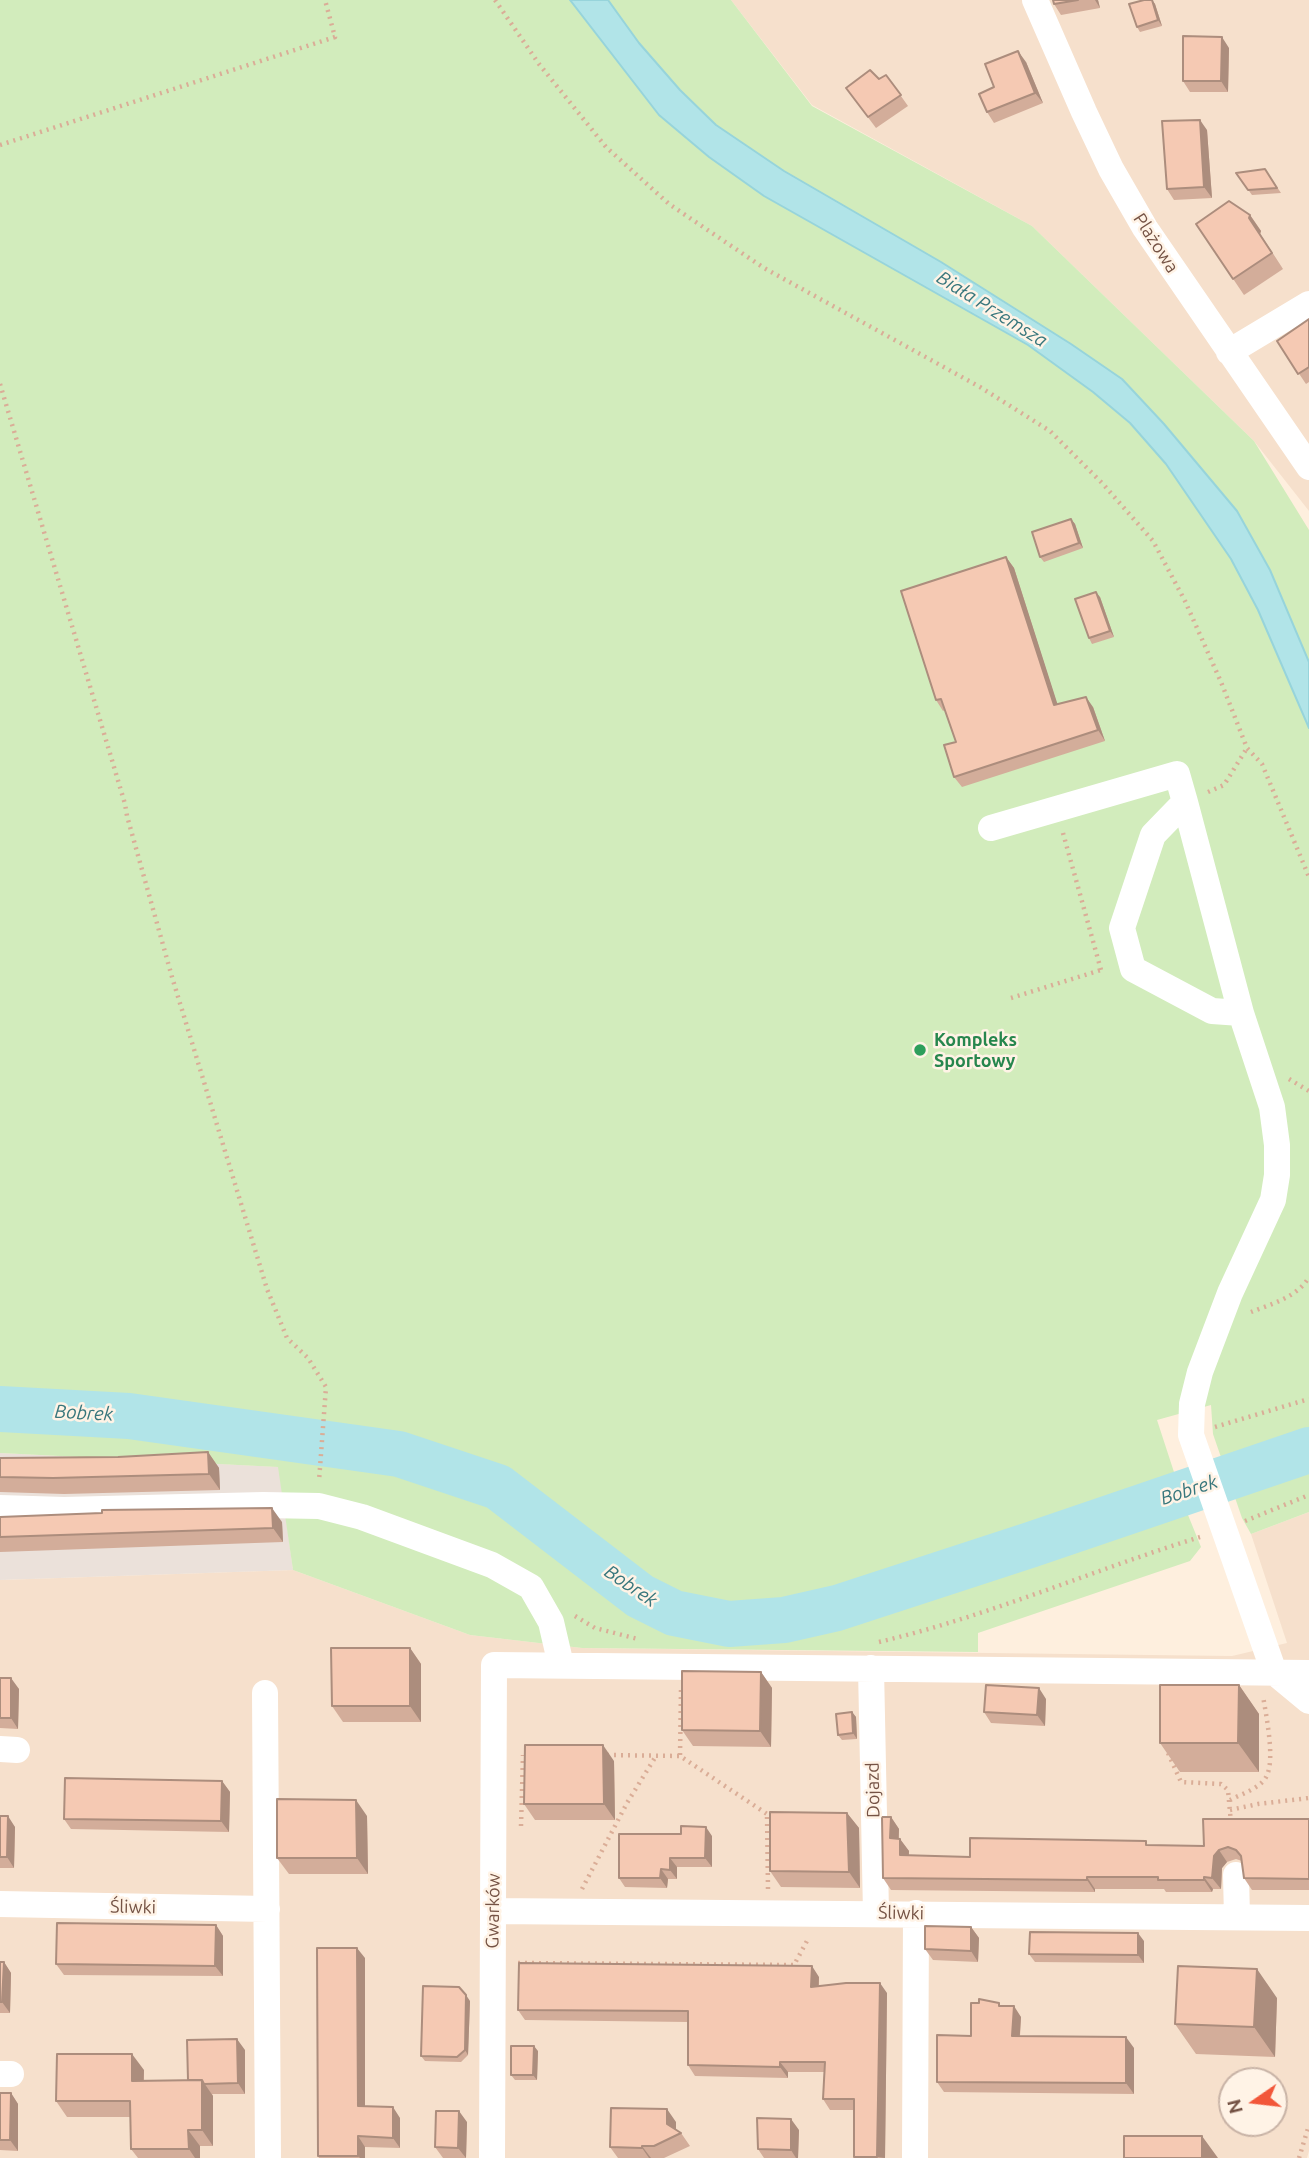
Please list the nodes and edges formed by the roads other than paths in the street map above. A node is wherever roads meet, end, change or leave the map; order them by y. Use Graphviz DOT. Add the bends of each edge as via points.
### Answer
graph roads {
  1 [pos="1035,0"];
  2 [pos="1309,304"];
  3 [pos="1230,352"];
  4 [pos="1309,467"];
  5 [pos="1185,802"];
  6 [pos="991,828"];
  7 [pos="1241,1013"];
  8 [pos="0,1508"];
  9 [pos="873,1655"];
  10 [pos="561,1665"];
  11 [pos="1266,1672"];
  12 [pos="1309,1673"];
  13 [pos="265,1693"];
  14 [pos="1309,1701"];
  15 [pos="1236,1875"];
  16 [pos="0,1904"];
  17 [pos="267,1909"];
  18 [pos="493,1911"];
  19 [pos="876,1913"];
  20 [pos="916,1913"];
  21 [pos="1237,1917"];
  22 [pos="1309,1918"];
  23 [pos="268,2158"];
  24 [pos="492,2158"];
  25 [pos="915,2158"];
  1 -- 3 [label="street, Plażowa" via="1111,169 1145,228"];
  2 -- 3 [label="street"];
  3 -- 4 [label="street, Plażowa"];
  5 -- 6 [label="street" via="1177,774"];
  5 -- 7 [label="street"];
  5 -- 7 [label="street" via="1153,835 1122,929 1133,969 1212,1011"];
  7 -- 11 [label="street" via="1272,1107 1277,1175 1273,1200 1200,1372 1191,1435"];
  8 -- 10 [label="street" via="291,1505 319,1506 362,1517 492,1566 531,1587 551,1622"];
  9 -- 10 [label="street" via="682,1667"];
  9 -- 11 [label="street"];
  9 -- 19 [label="street, Dojazd"];
  10 -- 18 [label="street, Gwarków" via="494,1665"];
  11 -- 12 [label="street"];
  11 -- 14 [label="street"];
  13 -- 17 [label="street"];
  15 -- 21 [label="street"];
  16 -- 17 [label="street, Śliwki"];
  17 -- 23 [label="street"];
  18 -- 19 [label="street, Śliwki"];
  18 -- 24 [label="street, Gwarków"];
  19 -- 20 [label="street, Śliwki"];
  20 -- 21 [label="street, Śliwki"];
  20 -- 25 [label="street"];
  21 -- 22 [label="street, Śliwki"];
}
